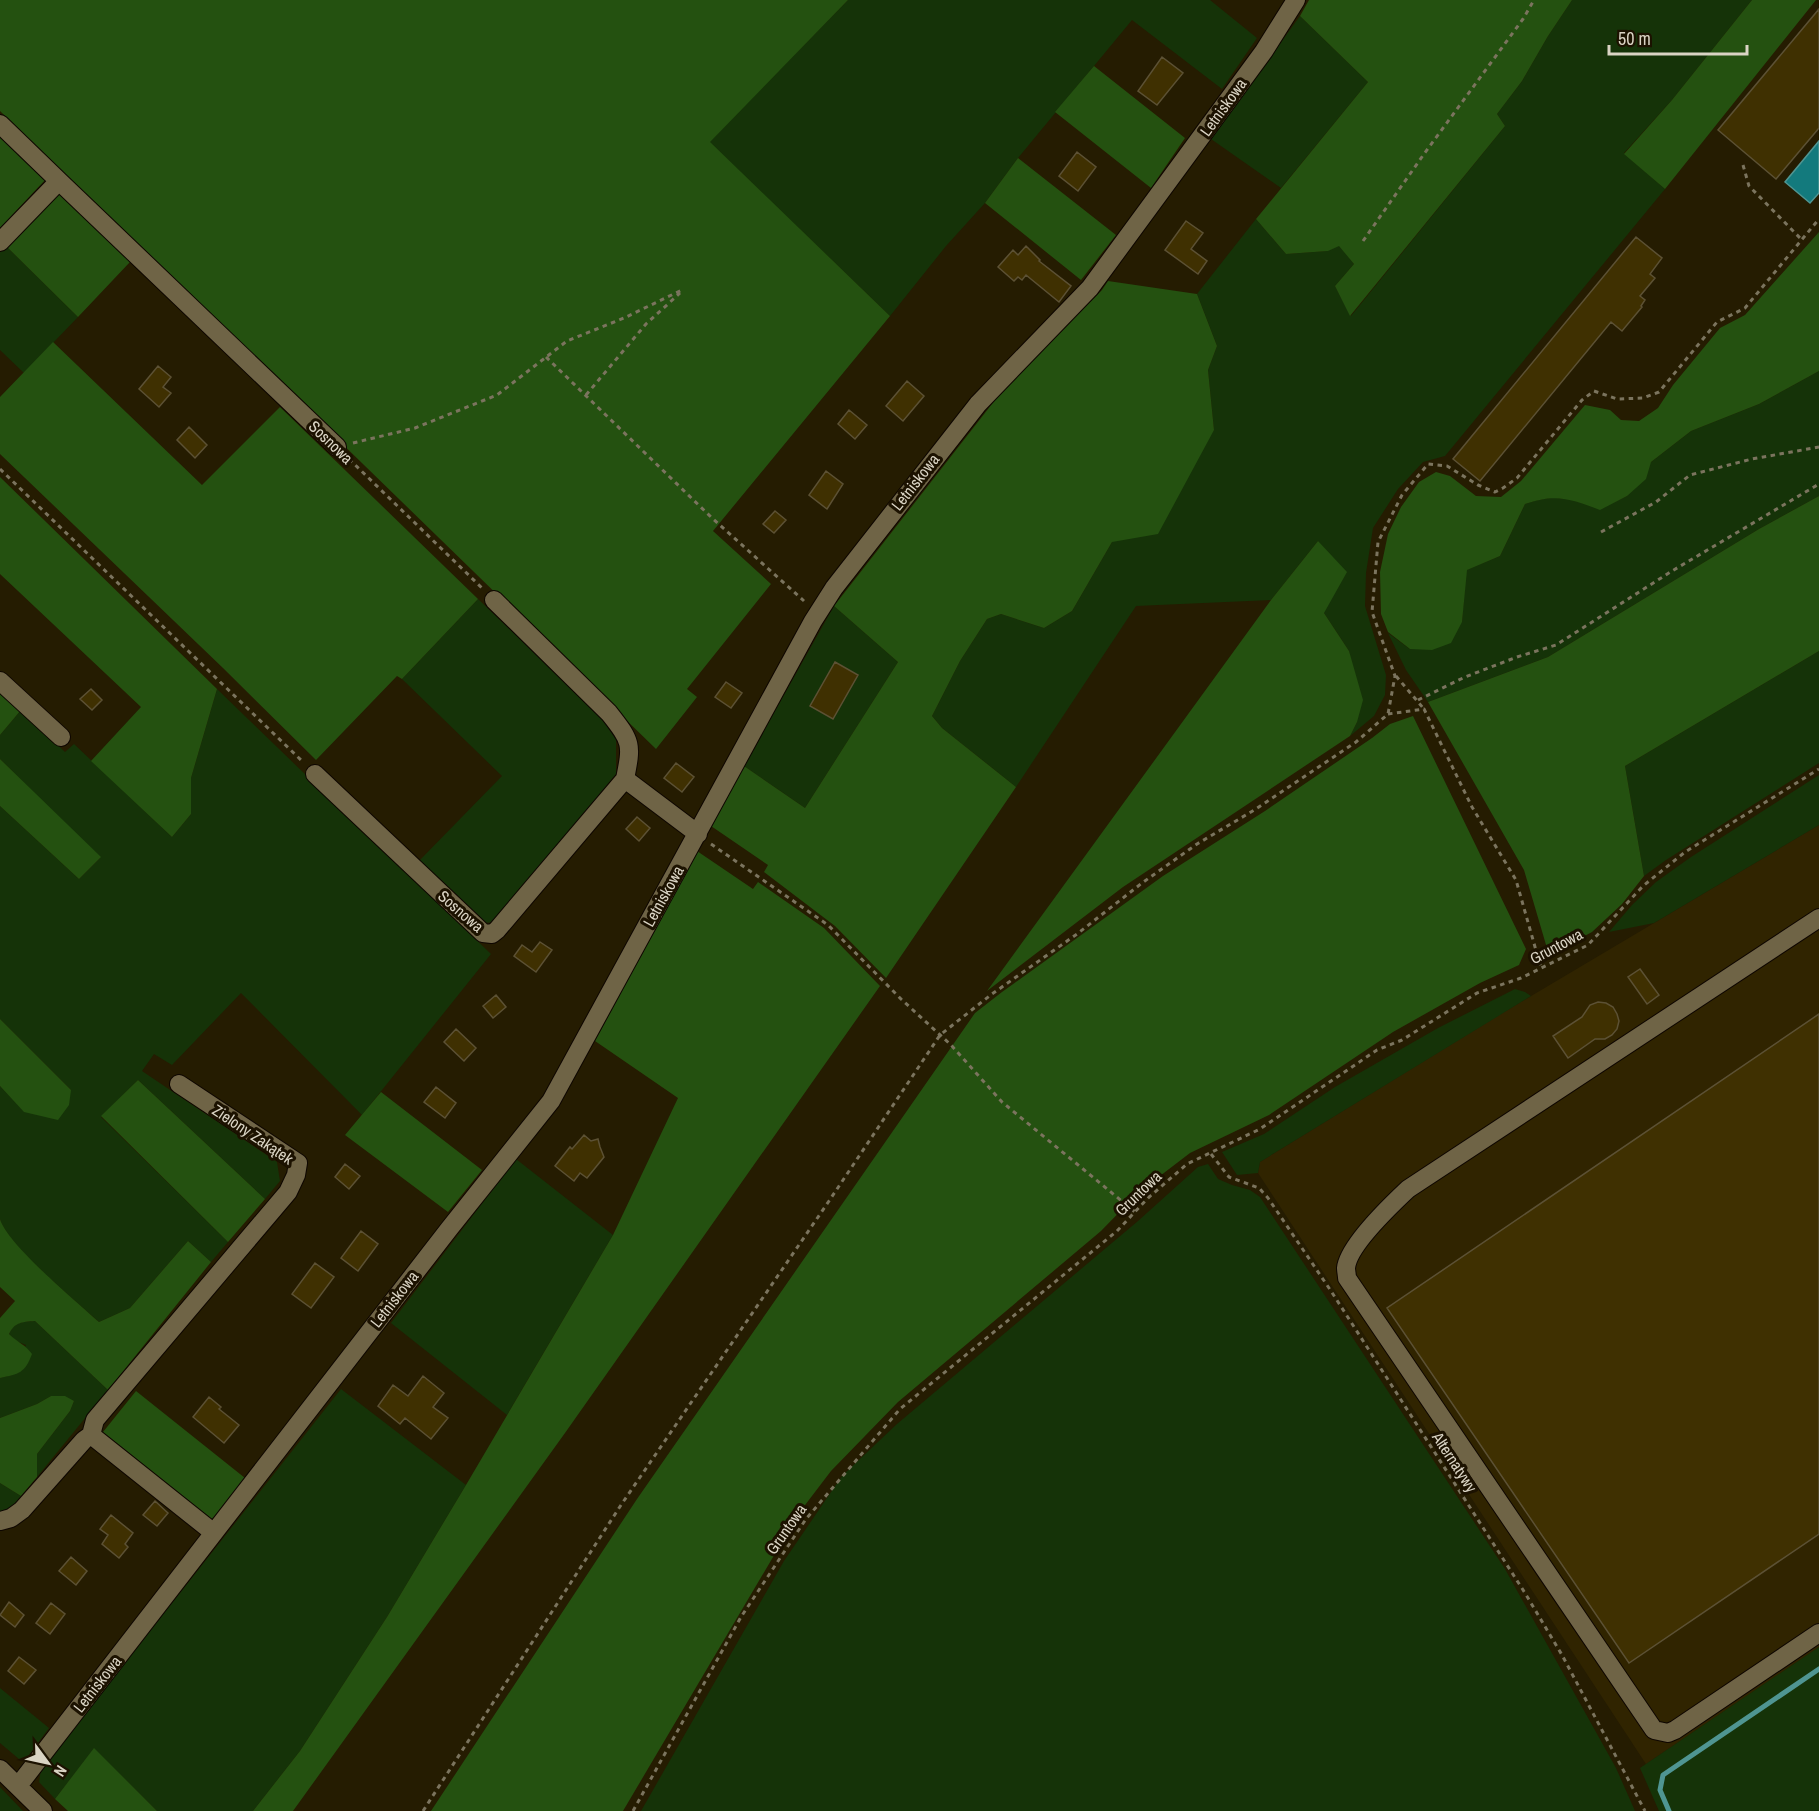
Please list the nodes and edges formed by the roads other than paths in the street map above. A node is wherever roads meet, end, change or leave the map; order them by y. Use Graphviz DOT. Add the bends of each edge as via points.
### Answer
graph roads {
  1 [pos="1296,0"];
  2 [pos="0,124"];
  3 [pos="59,182"];
  4 [pos="0,242"];
  5 [pos="337,447"];
  6 [pos="494,600"];
  7 [pos="0,681"];
  8 [pos="61,737"];
  9 [pos="315,774"];
  10 [pos="625,780"];
  11 [pos="698,834"];
  12 [pos="1819,918"];
  13 [pos="179,1084"];
  14 [pos="91,1435"];
  15 [pos="0,1521"];
  16 [pos="214,1533"];
  17 [pos="1819,1633"];
  18 [pos="0,1769"];
  19 [pos="18,1786"];
  20 [pos="44,1811"];
  1 -- 11 [label="street, Letniskowa" via="1264,51 1090,288 978,404 841,579 818,612"];
  2 -- 3 [label="street, Sosnowa"];
  3 -- 4 [label="street"];
  3 -- 5 [label="street, Sosnowa"];
  6 -- 10 [label="street" via="609,713 625,734 630,752"];
  7 -- 8 [label="street"];
  9 -- 10 [label="street, Sosnowa" via="488,934 497,930"];
  10 -- 11 [label="street"];
  11 -- 16 [label="street, Letniskowa" via="551,1101"];
  12 -- 17 [label="street" via="1408,1189 1360,1240 1346,1267 1347,1278 1654,1730 1675,1730"];
  13 -- 14 [label="street, Zielony Zakątek" via="298,1163 296,1175 288,1192 95,1420"];
  14 -- 15 [label="street" via="22,1510"];
  14 -- 16 [label="street"];
  16 -- 19 [label="street, Letniskowa"];
  18 -- 19 [label="street"];
  19 -- 20 [label="street"];
}
